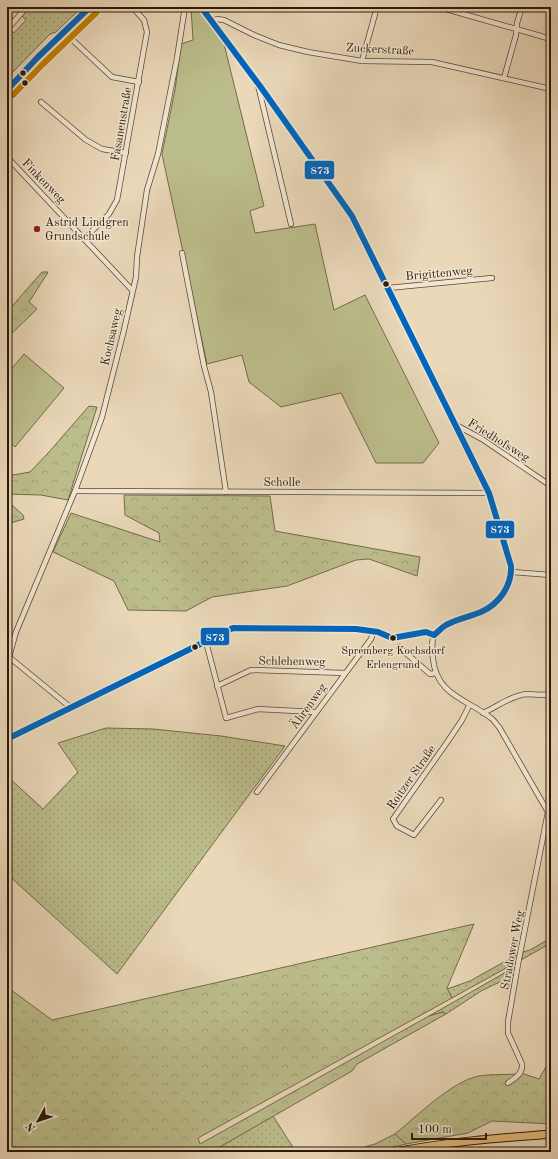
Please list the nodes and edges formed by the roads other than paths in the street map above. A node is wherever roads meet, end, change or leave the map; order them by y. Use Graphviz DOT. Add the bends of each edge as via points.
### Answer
graph roads {
  1 [pos="90,7"];
  2 [pos="132,7"];
  3 [pos="185,7"];
  4 [pos="201,7"];
  5 [pos="377,7"];
  6 [pos="440,7"];
  7 [pos="522,7"];
  8 [pos="25,9"];
  9 [pos="7,21"];
  10 [pos="211,21"];
  11 [pos="517,30"];
  12 [pos="64,32"];
  13 [pos="551,39"];
  14 [pos="362,61"];
  15 [pos="504,78"];
  16 [pos="139,82"];
  17 [pos="258,84"];
  18 [pos="551,89"];
  19 [pos="7,90"];
  20 [pos="41,102"];
  21 [pos="126,153"];
  22 [pos="7,157"];
  23 [pos="291,224"];
  24 [pos="84,238"];
  25 [pos="182,253"];
  26 [pos="492,278"];
  27 [pos="388,288"];
  28 [pos="132,290"];
  29 [pos="456,425"];
  30 [pos="551,486"];
  31 [pos="75,491"];
  32 [pos="226,492"];
  33 [pos="489,493"];
  34 [pos="512,572"];
  35 [pos="551,576"];
  36 [pos="374,631"];
  37 [pos="434,635"];
  38 [pos="206,642"];
  39 [pos="399,648"];
  40 [pos="345,673"];
  41 [pos="436,673"];
  42 [pos="217,686"];
  43 [pos="551,694"];
  44 [pos="469,706"];
  45 [pos="70,707"];
  46 [pos="316,712"];
  47 [pos="483,714"];
  48 [pos="7,738"];
  49 [pos="257,792"];
  50 [pos="441,800"];
  51 [pos="550,812"];
  52 [pos="508,1083"];
  53 [pos="551,1134"];
  54 [pos="394,1152"];
  1 -- 12 [label="street"];
  2 -- 16 [label="street, Fasanenstraße" via="144,20 147,32"];
  3 -- 28 [label="street, Kochsaweg" via="158,154 147,190 136,277"];
  4 -- 10 [label="street"];
  5 -- 14 [label="street"];
  6 -- 11 [label="street"];
  7 -- 11 [label="street"];
  8 -- 9 [label="street" via="11,25"];
  10 -- 14 [label="street, Zuckerstraße" via="224,20 280,45"];
  10 -- 17 [label="street"];
  11 -- 13 [label="street"];
  11 -- 15 [label="street"];
  12 -- 16 [label="street" via="112,76"];
  12 -- 19 [label="street"];
  14 -- 15 [label="street, Zuckerstraße" via="432,62"];
  15 -- 18 [label="street, Zuckerstraße"];
  16 -- 21 [label="street, Fasanenstraße"];
  17 -- 23 [label="street"];
  17 -- 27 [label="street" via="352,216"];
  20 -- 21 [label="street" via="86,140 102,148"];
  21 -- 24 [label="street, Fasanenstraße" via="114,207"];
  22 -- 24 [label="street, Finkenweg"];
  24 -- 28 [label="street, Finkenweg"];
  25 -- 32 [label="street" via="211,392"];
  26 -- 27 [label="street, Brigittenweg"];
  27 -- 29 [label="street"];
  28 -- 31 [label="street, Kochsaweg" via="102,417"];
  29 -- 30 [label="street, Friedhofsweg"];
  29 -- 33 [label="street"];
  31 -- 32 [label="street, Scholle"];
  31 -- 45 [label="street, Kochsaweg" via="16,632 9,657"];
  32 -- 33 [label="street, Scholle"];
  33 -- 34 [label="street"];
  34 -- 35 [label="street"];
  34 -- 37 [label="street" via="504,593 487,608 445,626"];
  36 -- 37 [label="street" via="392,638 426,632"];
  36 -- 38 [label="street" via="233,628"];
  36 -- 40 [label="street, Ährenweg"];
  37 -- 41 [label="street" via="432,647"];
  38 -- 42 [label="street"];
  38 -- 45 [label="street"];
  39 -- 41 [label="street" via="430,674"];
  40 -- 42 [label="street, Schlehenweg" via="251,670"];
  40 -- 46 [label="street, Ährenweg"];
  41 -- 44 [label="street" via="447,689"];
  42 -- 46 [label="street" via="226,718 258,709"];
  43 -- 47 [label="street" via="525,694 511,698"];
  44 -- 47 [label="street"];
  44 -- 50 [label="street, Roitzer Straße" via="452,736 393,819 397,826 414,835"];
  45 -- 48 [label="street"];
  46 -- 49 [label="street, Ährenweg"];
  47 -- 51 [label="street" via="499,727"];
  51 -- 52 [label="street, Stradower Weg" via="508,1022 508,1033 522,1068 519,1075"];
  53 -- 54 [label="main road" via="463,1141"];
}
